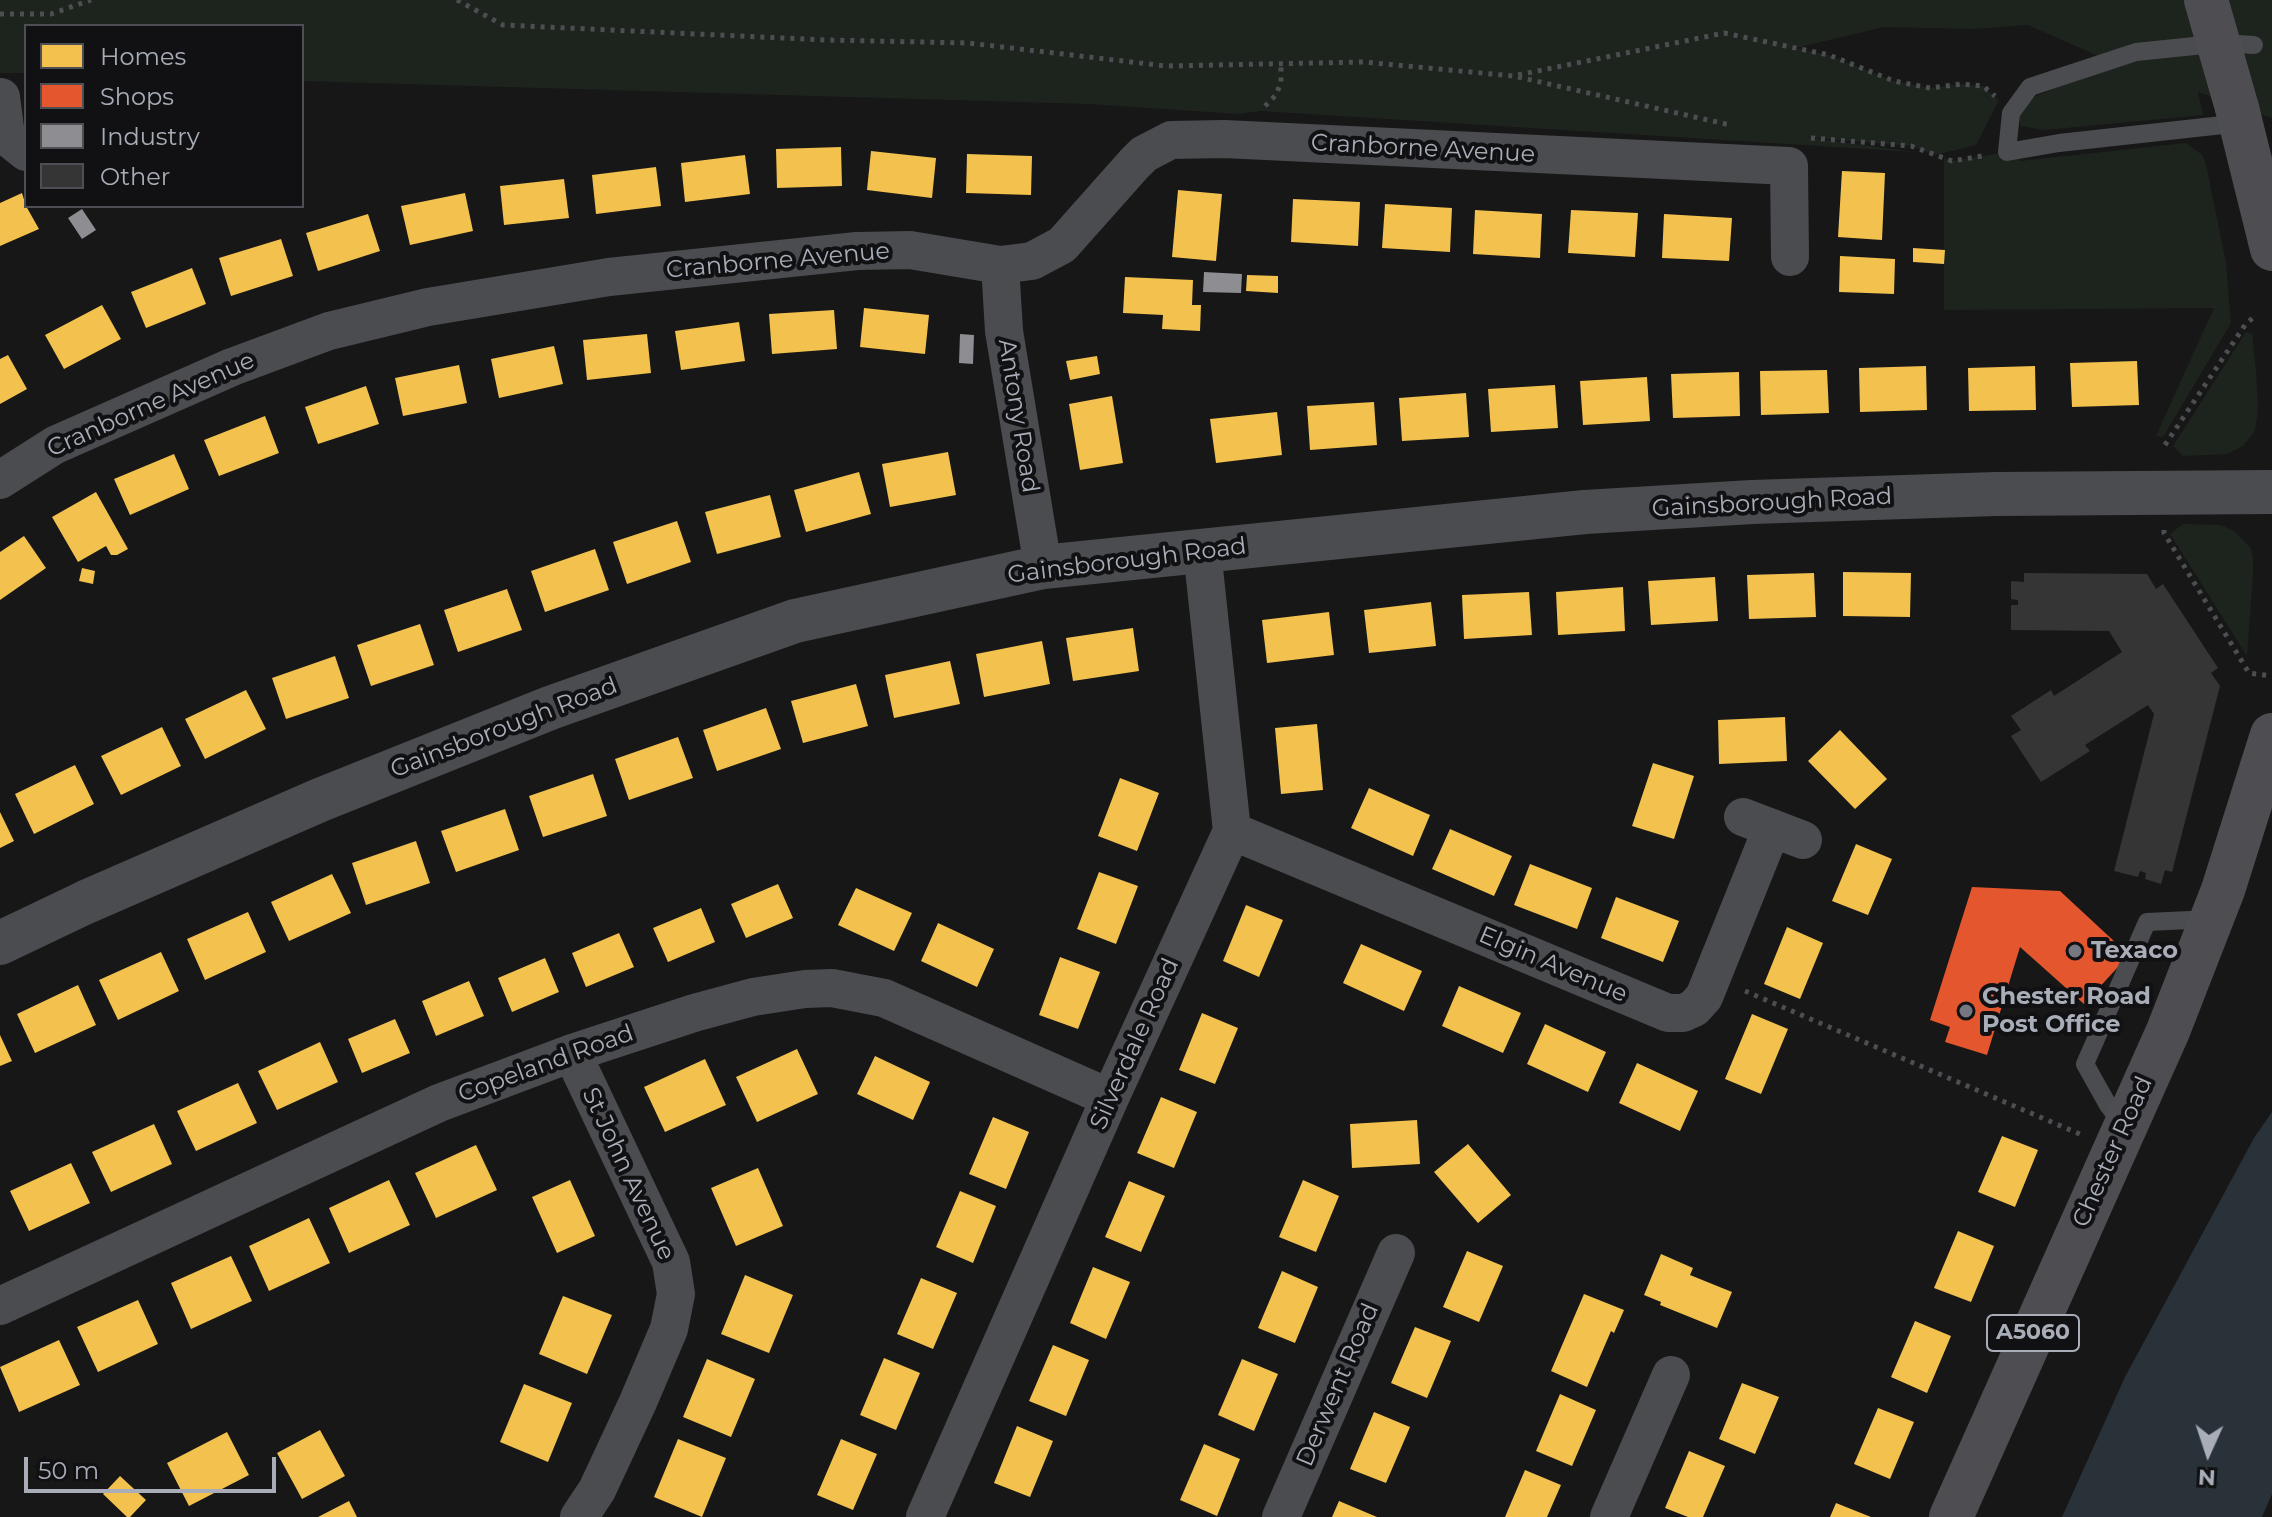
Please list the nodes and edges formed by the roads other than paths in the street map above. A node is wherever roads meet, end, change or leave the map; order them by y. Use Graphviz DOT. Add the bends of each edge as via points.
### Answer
graph roads {
  1 [pos="2206,0"];
  2 [pos="2254,45"];
  3 [pos="1,97"];
  4 [pos="2239,116"];
  5 [pos="11,142"];
  6 [pos="2272,249"];
  7 [pos="1790,257"];
  8 [pos="1000,265"];
  9 [pos="0,480"];
  10 [pos="2272,492"];
  11 [pos="1202,550"];
  12 [pos="1043,567"];
  13 [pos="2272,738"];
  14 [pos="1773,829"];
  15 [pos="1232,831"];
  16 [pos="2212,919"];
  17 [pos="0,943"];
  18 [pos="572,1053"];
  19 [pos="1110,1098"];
  20 [pos="2119,1137"];
  21 [pos="1396,1253"];
  22 [pos="0,1306"];
  23 [pos="1671,1375"];
  24 [pos="579,1517"];
  25 [pos="925,1517"];
  26 [pos="1281,1517"];
  27 [pos="1609,1517"];
  28 [pos="1951,1517"];
  1 -- 4 [label="highway, bridge"];
  2 -- 4 [label="lane" via="2136,52 2030,87 2011,113 2007,152"];
  3 -- 5 [label="street"];
  4 -- 6 [label="highway"];
  7 -- 8 [label="street, Cranborne Avenue" via="1789,166 1188,138 1144,154 1048,255"];
  8 -- 9 [label="street, Cranborne Avenue" via="910,250 857,251 609,277 428,307 329,331 232,367 55,445"];
  8 -- 12 [label="street, Antony Road" via="1004,331"];
  10 -- 11 [label="street, Gainsborough Road" via="1752,502 1585,512"];
  11 -- 12 [label="street, Gainsborough Road"];
  11 -- 15 [label="street"];
  12 -- 17 [label="street, Gainsborough Road" via="795,621 565,702 320,800"];
  13 -- 16 [label="highway, Chester Road / A5060"];
  14 -- 15 [label="street, Elgin Avenue" via="1704,997 1683,1013 1668,1013"];
  15 -- 19 [label="street, Silverdale Road"];
  16 -- 20 [label="highway, Chester Road / A5060"];
  16 -- 20 [label="lane" via="2147,922 2085,1064"];
  18 -- 19 [label="street, Copeland Road" via="753,997 832,988 884,998"];
  18 -- 22 [label="street, Copeland Road" via="439,1103"];
  18 -- 24 [label="street, St John Avenue" via="671,1262 676,1294 669,1329 638,1402"];
  19 -- 25 [label="street, Silverdale Road"];
  20 -- 28 [label="highway, Chester Road / A5060"];
  21 -- 26 [label="street, Derwent Road"];
  23 -- 27 [label="street"];
}
